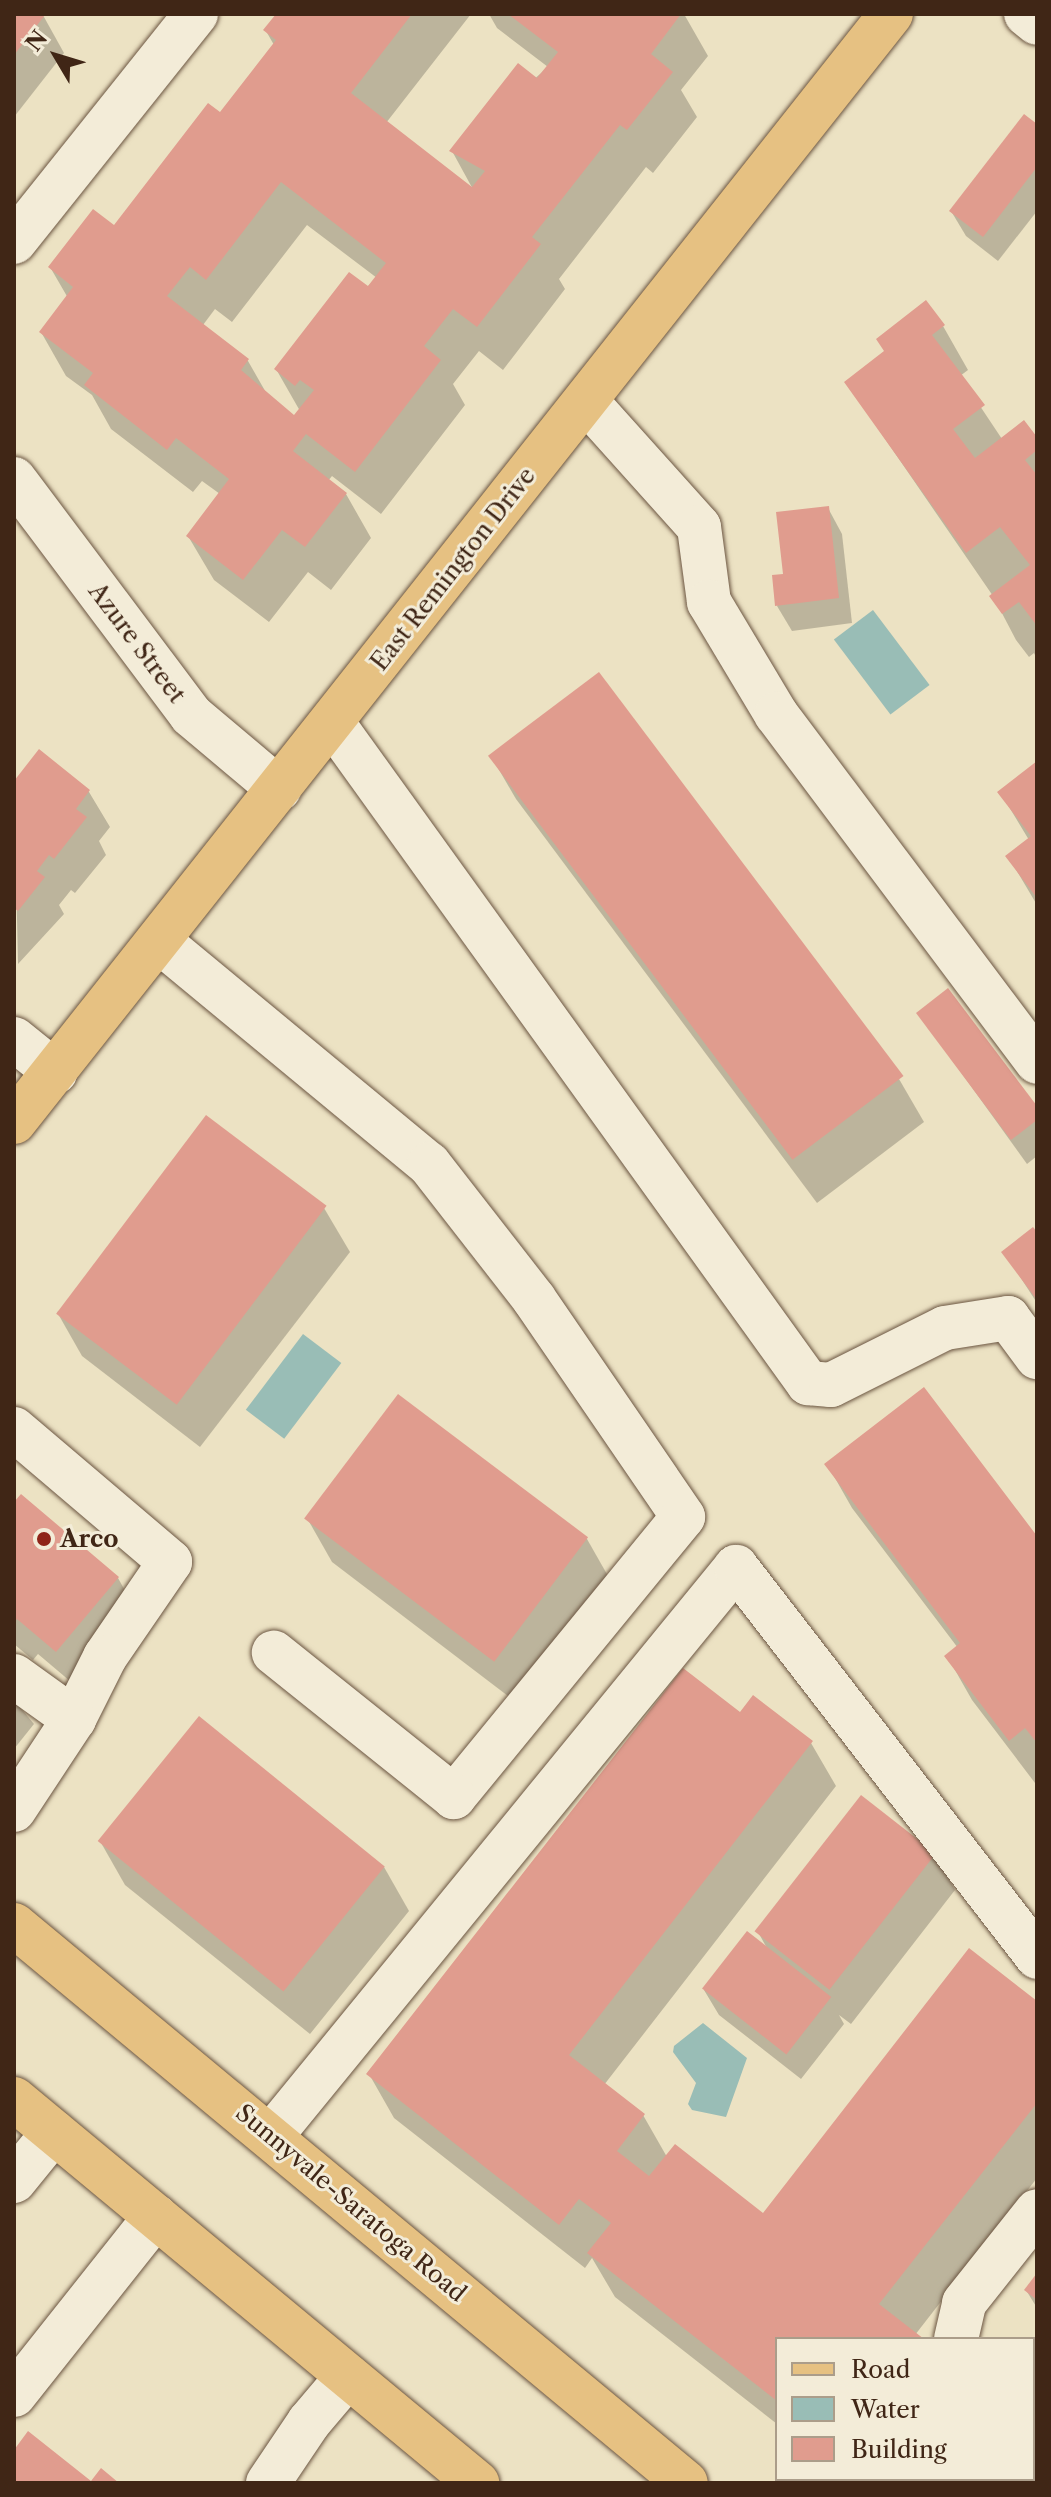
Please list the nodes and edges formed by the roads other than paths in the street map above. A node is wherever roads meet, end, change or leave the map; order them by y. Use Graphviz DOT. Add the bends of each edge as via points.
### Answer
graph roads {
  1 [pos="196,14"];
  2 [pos="891,14"];
  3 [pos="1026,14"];
  4 [pos="1037,23"];
  5 [pos="14,242"];
  6 [pos="586,401"];
  7 [pos="14,479"];
  8 [pos="332,722"];
  9 [pos="279,789"];
  10 [pos="159,941"];
  11 [pos="14,1039"];
  12 [pos="1037,1062"];
  13 [pos="55,1072"];
  14 [pos="15,1118"];
  15 [pos="1037,1357"];
  16 [pos="20,1446"];
  17 [pos="274,1653"];
  18 [pos="14,1676"];
  19 [pos="74,1719"];
  20 [pos="14,1810"];
  21 [pos="14,1925"];
  22 [pos="1037,1957"];
  23 [pos="14,2099"];
  24 [pos="54,2132"];
  25 [pos="271,2136"];
  26 [pos="14,2181"];
  27 [pos="1037,2211"];
  28 [pos="156,2216"];
  29 [pos="956,2337"];
  30 [pos="348,2376"];
  31 [pos="14,2395"];
  32 [pos="268,2483"];
  33 [pos="477,2483"];
  34 [pos="686,2483"];
  1 -- 5 [label="street"];
  2 -- 6 [label="main road, East Remington Drive"];
  3 -- 4 [label="street"];
  6 -- 8 [label="main road, East Remington Drive"];
  6 -- 12 [label="street" via="699,527 709,602 776,714"];
  7 -- 9 [label="street, Azure Street" via="191,715"];
  8 -- 9 [label="main road, East Remington Drive"];
  8 -- 15 [label="street" via="808,1383 831,1385 945,1328 1008,1318"];
  9 -- 10 [label="main road, East Remington Drive"];
  10 -- 13 [label="main road, East Remington Drive"];
  10 -- 17 [label="street" via="429,1164 534,1299 683,1517 454,1797"];
  11 -- 13 [label="street"];
  13 -- 14 [label="main road, East Remington Drive"];
  16 -- 19 [label="street" via="170,1562 105,1657"];
  18 -- 19 [label="street"];
  19 -- 20 [label="street"];
  21 -- 25 [label="main road, Sunnyvale-Saratoga Road"];
  22 -- 25 [label="street" via="736,1567"];
  23 -- 24 [label="main road"];
  24 -- 26 [label="street"];
  24 -- 28 [label="main road"];
  25 -- 34 [label="main road, Sunnyvale-Saratoga Road"];
  27 -- 29 [label="street" via="964,2303"];
  28 -- 30 [label="main road"];
  28 -- 31 [label="street"];
  30 -- 32 [label="street"];
  30 -- 33 [label="main road"];
}
